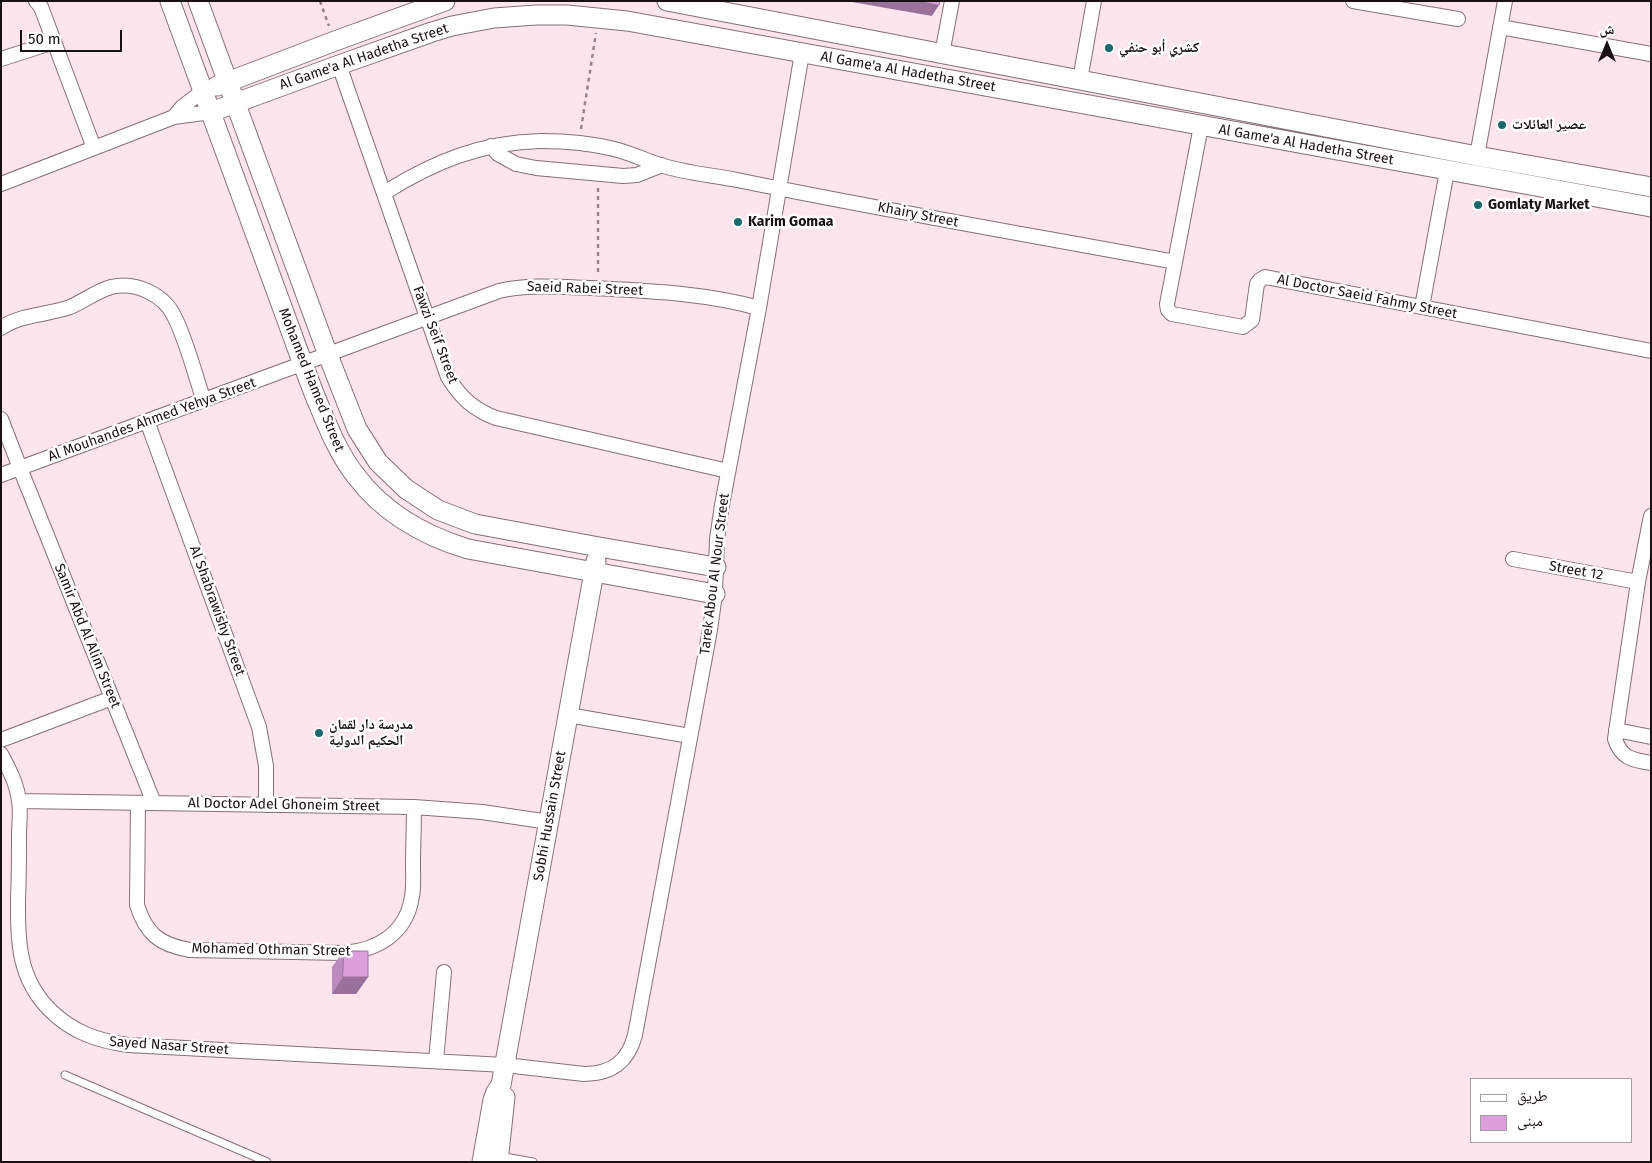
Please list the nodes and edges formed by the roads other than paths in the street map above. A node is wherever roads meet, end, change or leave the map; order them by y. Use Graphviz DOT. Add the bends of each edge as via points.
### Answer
graph roads {
  1 [pos="36,1"];
  2 [pos="170,1"];
  3 [pos="198,1"];
  4 [pos="445,1"];
  5 [pos="667,1"];
  6 [pos="952,1"];
  7 [pos="1094,1"];
  8 [pos="1353,1"];
  9 [pos="1505,1"];
  10 [pos="536,8"];
  11 [pos="1458,19"];
  12 [pos="1500,27"];
  13 [pos="54,42"];
  14 [pos="802,53"];
  15 [pos="942,54"];
  16 [pos="1651,54"];
  17 [pos="1,59"];
  18 [pos="339,65"];
  19 [pos="1080,80"];
  20 [pos="228,82"];
  21 [pos="203,92"];
  22 [pos="235,103"];
  23 [pos="211,112"];
  24 [pos="1255,114"];
  25 [pos="174,117"];
  26 [pos="1201,126"];
  27 [pos="1250,135"];
  28 [pos="491,146"];
  29 [pos="94,148"];
  30 [pos="1477,156"];
  31 [pos="662,166"];
  32 [pos="1447,171"];
  33 [pos="1,184"];
  34 [pos="1651,186"];
  35 [pos="780,189"];
  36 [pos="384,193"];
  37 [pos="1651,207"];
  38 [pos="1175,262"];
  39 [pos="1422,307"];
  40 [pos="760,308"];
  41 [pos="426,317"];
  42 [pos="1,328"];
  43 [pos="1651,351"];
  44 [pos="328,355"];
  45 [pos="303,364"];
  46 [pos="204,401"];
  47 [pos="1,419"];
  48 [pos="147,421"];
  49 [pos="20,468"];
  50 [pos="728,471"];
  51 [pos="1,475"];
  52 [pos="1651,516"];
  53 [pos="599,547"];
  54 [pos="1513,560"];
  55 [pos="716,567"];
  56 [pos="594,573"];
  57 [pos="1638,582"];
  58 [pos="715,594"];
  59 [pos="112,698"];
  60 [pos="568,715"];
  61 [pos="1616,730"];
  62 [pos="690,736"];
  63 [pos="1651,737"];
  64 [pos="1,740"];
  65 [pos="1,754"];
  66 [pos="1651,763"];
  67 [pos="19,801"];
  68 [pos="138,803"];
  69 [pos="154,803"];
  70 [pos="266,805"];
  71 [pos="414,807"];
  72 [pos="549,822"];
  73 [pos="444,972"];
  74 [pos="436,1061"];
  75 [pos="505,1065"];
  76 [pos="65,1075"];
  77 [pos="493,1160"];
  78 [pos="518,1160"];
  79 [pos="267,1162"];
  80 [pos="533,1162"];
  1 -- 13 [label="street"];
  2 -- 21 [label="street, Mohamed Hamed Street"];
  3 -- 20 [label="street, Mohamed Hamed Street"];
  4 -- 20 [label="street, Al Game'a Al Hadetha Street"];
  5 -- 15 [label="street, Al Game'a Al Hadetha Street"];
  6 -- 15 [label="street"];
  7 -- 19 [label="street"];
  8 -- 11 [label="street"];
  9 -- 12 [label="street"];
  10 -- 14 [label="street, Al Game'a Al Hadetha Street"];
  10 -- 18 [label="street, Al Game'a Al Hadetha Street" via="452,26"];
  12 -- 16 [label="street"];
  12 -- 30 [label="street"];
  13 -- 17 [label="street"];
  13 -- 29 [label="street"];
  14 -- 26 [label="street, Al Game'a Al Hadetha Street"];
  14 -- 35 [label="street, Tarek Abou Al Nour Street"];
  15 -- 19 [label="street, Al Game'a Al Hadetha Street"];
  18 -- 22 [label="street, Al Game'a Al Hadetha Street"];
  18 -- 36 [label="street, Fawzi Seif Street"];
  19 -- 24 [label="street, Al Game'a Al Hadetha Street"];
  20 -- 21 [label="street, Al Game'a Al Hadetha Street"];
  20 -- 22 [label="street, Mohamed Hamed Street"];
  21 -- 23 [label="street, Mohamed Hamed Street"];
  21 -- 25 [label="street, Al Game'a Al Hadetha Street" via="182,106"];
  22 -- 23 [label="street, Al Game'a Al Hadetha Street"];
  22 -- 44 [label="street, Mohamed Hamed Street"];
  23 -- 25 [label="street, Al Game'a Al Hadetha Street"];
  23 -- 45 [label="street, Mohamed Hamed Street"];
  24 -- 27 [label="street"];
  24 -- 30 [label="street, Al Game'a Al Hadetha Street"];
  25 -- 29 [label="street, Al Game'a Al Hadetha Street"];
  26 -- 27 [label="street, Al Game'a Al Hadetha Street"];
  26 -- 38 [label="street"];
  27 -- 32 [label="street, Al Game'a Al Hadetha Street"];
  28 -- 31 [label="street, Khairy Street" via="541,141 578,143 615,149"];
  28 -- 31 [label="street" via="516,164 536,168 623,176 637,175"];
  28 -- 36 [label="street, Khairy Street" via="435,164"];
  29 -- 33 [label="street, Al Game'a Al Hadetha Street"];
  30 -- 34 [label="street, Al Game'a Al Hadetha Street"];
  31 -- 35 [label="street, Khairy Street"];
  32 -- 37 [label="street, Al Game'a Al Hadetha Street"];
  32 -- 39 [label="street"];
  35 -- 38 [label="street, Khairy Street"];
  35 -- 40 [label="street, Tarek Abou Al Nour Street"];
  36 -- 41 [label="street, Fawzi Seif Street"];
  38 -- 39 [label="street, Al Doctor Saeid Fahmy Street" via="1168,310 1175,315 1212,322 1240,327 1247,325 1253,316 1257,284 1265,277"];
  39 -- 43 [label="street, Al Doctor Saeid Fahmy Street"];
  40 -- 41 [label="street, Saeid Rabei Street" via="694,295 545,287 511,288"];
  40 -- 50 [label="street, Tarek Abou Al Nour Street"];
  41 -- 44 [label="street, Saeid Rabei Street"];
  41 -- 50 [label="street, Fawzi Seif Street" via="454,388 484,413"];
  42 -- 46 [label="street" via="9,322 73,306 113,286 142,289 155,295 175,317"];
  44 -- 45 [label="street, Saeid Rabei Street"];
  44 -- 53 [label="street, Mohamed Hamed Street" via="366,446 391,476 421,501 475,524"];
  45 -- 46 [label="street, Al Mouhandes Ahmed Yehya Street"];
  45 -- 56 [label="street, Mohamed Hamed Street" via="333,441 344,460 372,495 395,514 426,534 468,549"];
  46 -- 48 [label="street, Al Mouhandes Ahmed Yehya Street"];
  47 -- 49 [label="street, Samir Abd Al Alim Street"];
  48 -- 49 [label="street, Al Mouhandes Ahmed Yehya Street"];
  48 -- 70 [label="street, Al Shabrawishy Street" via="259,726 266,766"];
  49 -- 51 [label="street, Al Mouhandes Ahmed Yehya Street"];
  49 -- 59 [label="street, Samir Abd Al Alim Street"];
  50 -- 55 [label="street, Tarek Abou Al Nour Street" via="719,522"];
  52 -- 57 [label="street"];
  53 -- 55 [label="street, Mohamed Hamed Street"];
  53 -- 56 [label="street, Sobhi Hussain Street"];
  54 -- 57 [label="street, Street 12"];
  55 -- 58 [label="street, Tarek Abou Al Nour Street"];
  56 -- 58 [label="street, Mohamed Hamed Street"];
  56 -- 60 [label="street, Sobhi Hussain Street"];
  57 -- 61 [label="street"];
  58 -- 62 [label="street, Tarek Abou Al Nour Street"];
  59 -- 64 [label="street"];
  59 -- 69 [label="street, Samir Abd Al Alim Street"];
  60 -- 62 [label="street"];
  60 -- 72 [label="street, Sobhi Hussain Street"];
  61 -- 63 [label="street"];
  61 -- 66 [label="street" via="1615,739 1623,754"];
  62 -- 75 [label="street, Tarek Abou Al Nour Street" via="632,1046 626,1057 608,1071 596,1074"];
  65 -- 67 [label="street, Sayed Nasar Street" via="13,777"];
  67 -- 68 [label="street, Al Doctor Adel Ghoneim Street"];
  67 -- 74 [label="street, Sayed Nasar Street" via="18,933 21,958 29,981 42,1002 60,1020 80,1033 128,1045"];
  68 -- 69 [label="street, Al Doctor Adel Ghoneim Street"];
  68 -- 71 [label="street, Mohamed Othman Street" via="137,905 150,932 175,948 190,950 325,952 376,947 400,926 412,897"];
  69 -- 70 [label="street, Al Doctor Adel Ghoneim Street"];
  70 -- 71 [label="street, Al Doctor Adel Ghoneim Street"];
  71 -- 72 [label="street, Al Doctor Adel Ghoneim Street" via="482,812"];
  72 -- 75 [label="street, Sobhi Hussain Street"];
  73 -- 74 [label="street"];
  74 -- 75 [label="street, Sayed Nasar Street"];
  75 -- 77 [label="street, Sobhi Hussain Street" via="501,1085 505,1102"];
  76 -- 79 [label="lane"];
  77 -- 78 [label="lane"];
  78 -- 80 [label="lane"];
}
